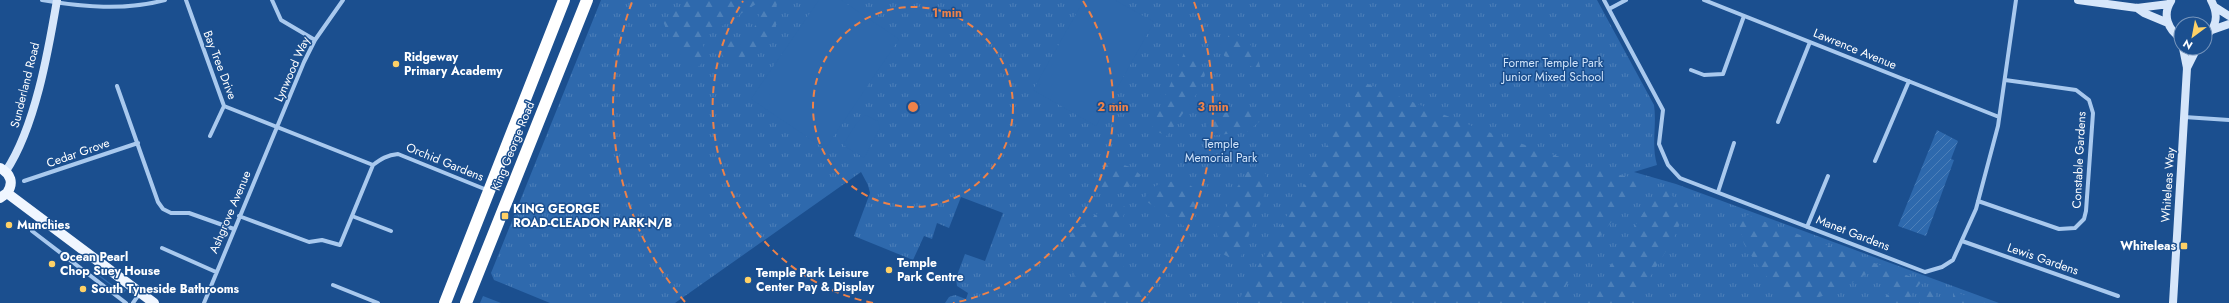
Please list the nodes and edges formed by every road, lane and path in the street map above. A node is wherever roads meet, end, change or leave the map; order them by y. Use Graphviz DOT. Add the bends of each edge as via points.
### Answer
graph roads {
  1 [pos="42,0"];
  2 [pos="165,0"];
  3 [pos="186,0"];
  4 [pos="272,0"];
  5 [pos="344,0"];
  6 [pos="564,0"];
  7 [pos="587,0"];
  8 [pos="1604,0"];
  9 [pos="1626,0"];
  10 [pos="1704,0"];
  11 [pos="2016,0"];
  12 [pos="2078,0"];
  13 [pos="56,1"];
  14 [pos="152,2"];
  15 [pos="2171,2"];
  16 [pos="2213,4"];
  17 [pos="2137,8"];
  18 [pos="1609,9"];
  19 [pos="1744,16"];
  20 [pos="2229,16"];
  21 [pos="2168,22"];
  22 [pos="2213,22"];
  23 [pos="2229,24"];
  24 [pos="2173,31"];
  25 [pos="2213,32"];
  26 [pos="315,40"];
  27 [pos="1810,42"];
  28 [pos="2185,56"];
  29 [pos="2193,56"];
  30 [pos="2188,68"];
  31 [pos="1691,70"];
  32 [pos="2004,80"];
  33 [pos="1908,81"];
  34 [pos="117,86"];
  35 [pos="224,106"];
  36 [pos="1999,117"];
  37 [pos="2184,117"];
  38 [pos="2229,120"];
  39 [pos="1778,122"];
  40 [pos="276,128"];
  41 [pos="210,136"];
  42 [pos="138,143"];
  43 [pos="1734,143"];
  44 [pos="1875,161"];
  45 [pos="373,165"];
  46 [pos="3,170"];
  47 [pos="1828,176"];
  48 [pos="24,181"];
  49 [pos="490,191"];
  50 [pos="1718,192"];
  51 [pos="4,196"];
  52 [pos="1978,202"];
  53 [pos="482,212"];
  54 [pos="239,216"];
  55 [pos="352,216"];
  56 [pos="499,218"];
  57 [pos="41,219"];
  58 [pos="1808,227"];
  59 [pos="234,229"];
  60 [pos="391,231"];
  61 [pos="1962,241"];
  62 [pos="162,248"];
  63 [pos="216,272"];
  64 [pos="334,285"];
  65 [pos="140,293"];
  66 [pos="2118,296"];
  67 [pos="126,303"];
  68 [pos="133,303"];
  69 [pos="154,303"];
  70 [pos="204,303"];
  71 [pos="378,303"];
  72 [pos="445,303"];
  73 [pos="466,303"];
  74 [pos="2173,303"];
  1 -- 13 [label="street"];
  2 -- 14 [label="street"];
  3 -- 35 [label="street, Bay Tree Drive"];
  4 -- 26 [label="street" via="281,20"];
  5 -- 26 [label="street, Lynwood Way"];
  6 -- 49 [label="highway, King George Road"];
  7 -- 56 [label="highway, King George Road"];
  8 -- 18 [label="street, Manet Gardens"];
  9 -- 18 [label="street"];
  10 -- 19 [label="street, Lawrence Avenue"];
  11 -- 32 [label="street, Manet Gardens"];
  12 -- 17 [label="main road"];
  13 -- 14 [label="street" via="88,7 114,7"];
  13 -- 46 [label="main road, Sunderland Road" via="42,73 28,122 16,156"];
  15 -- 17 [label="main road"];
  15 -- 21 [label="main road" via="2167,10"];
  16 -- 20 [label="main road"];
  16 -- 22 [label="main road" via="2216,15"];
  17 -- 21 [label="main road"];
  18 -- 50 [label="street, Manet Gardens" via="1663,110 1659,144 1668,165 1680,178"];
  19 -- 27 [label="street, Lawrence Avenue"];
  19 -- 31 [label="street" via="1723,74 1704,75"];
  21 -- 24 [label="main road"];
  23 -- 25 [label="main road"];
  26 -- 40 [label="street, Lynwood Way"];
  27 -- 33 [label="street, Lawrence Avenue"];
  27 -- 39 [label="street"];
  28 -- 30 [label="main road, Whiteleas Way"];
  29 -- 30 [label="main road, Whiteleas Way"];
  30 -- 37 [label="main road, Whiteleas Way"];
  32 -- 36 [label="street, Manet Gardens"];
  32 -- 52 [label="street, Constable Gardens" via="2076,90 2089,100 2093,113 2086,211 2084,219 2075,228 2059,229"];
  33 -- 36 [label="street, Lawrence Avenue"];
  33 -- 44 [label="street"];
  34 -- 42 [label="street"];
  35 -- 40 [label="street, Bay Tree Drive"];
  35 -- 41 [label="street"];
  36 -- 52 [label="street, Manet Gardens"];
  37 -- 38 [label="street"];
  37 -- 74 [label="main road, Whiteleas Way"];
  40 -- 45 [label="street, Bay Tree Drive"];
  40 -- 54 [label="street, Ashgrove Avenue"];
  42 -- 48 [label="street, Cedar Grove"];
  42 -- 59 [label="street" via="158,202 163,209 171,213 189,213"];
  43 -- 50 [label="street"];
  45 -- 49 [label="street, Orchid Gardens" via="381,158 398,154"];
  45 -- 55 [label="street"];
  46 -- 51 [label="main road" via="11,181"];
  47 -- 58 [label="street"];
  49 -- 53 [label="highway, King George Road"];
  50 -- 58 [label="street, Manet Gardens"];
  51 -- 57 [label="main road"];
  52 -- 61 [label="street, Manet Gardens"];
  53 -- 56 [label="highway"];
  53 -- 72 [label="highway, King George Road"];
  54 -- 55 [label="street" via="309,242 322,240 340,245"];
  54 -- 59 [label="street, Ashgrove Avenue"];
  55 -- 60 [label="street"];
  56 -- 73 [label="highway, King George Road"];
  57 -- 65 [label="main road"];
  57 -- 67 [label="street" via="32,231"];
  58 -- 61 [label="street, Manet Gardens" via="1925,272 1942,267 1953,260"];
  59 -- 63 [label="street, Ashgrove Avenue"];
  61 -- 66 [label="street, Lewis Gardens"];
  62 -- 63 [label="street"];
  63 -- 70 [label="street, Ashgrove Avenue"];
  64 -- 71 [label="street"];
  65 -- 68 [label="street"];
  65 -- 69 [label="main road"];
}
